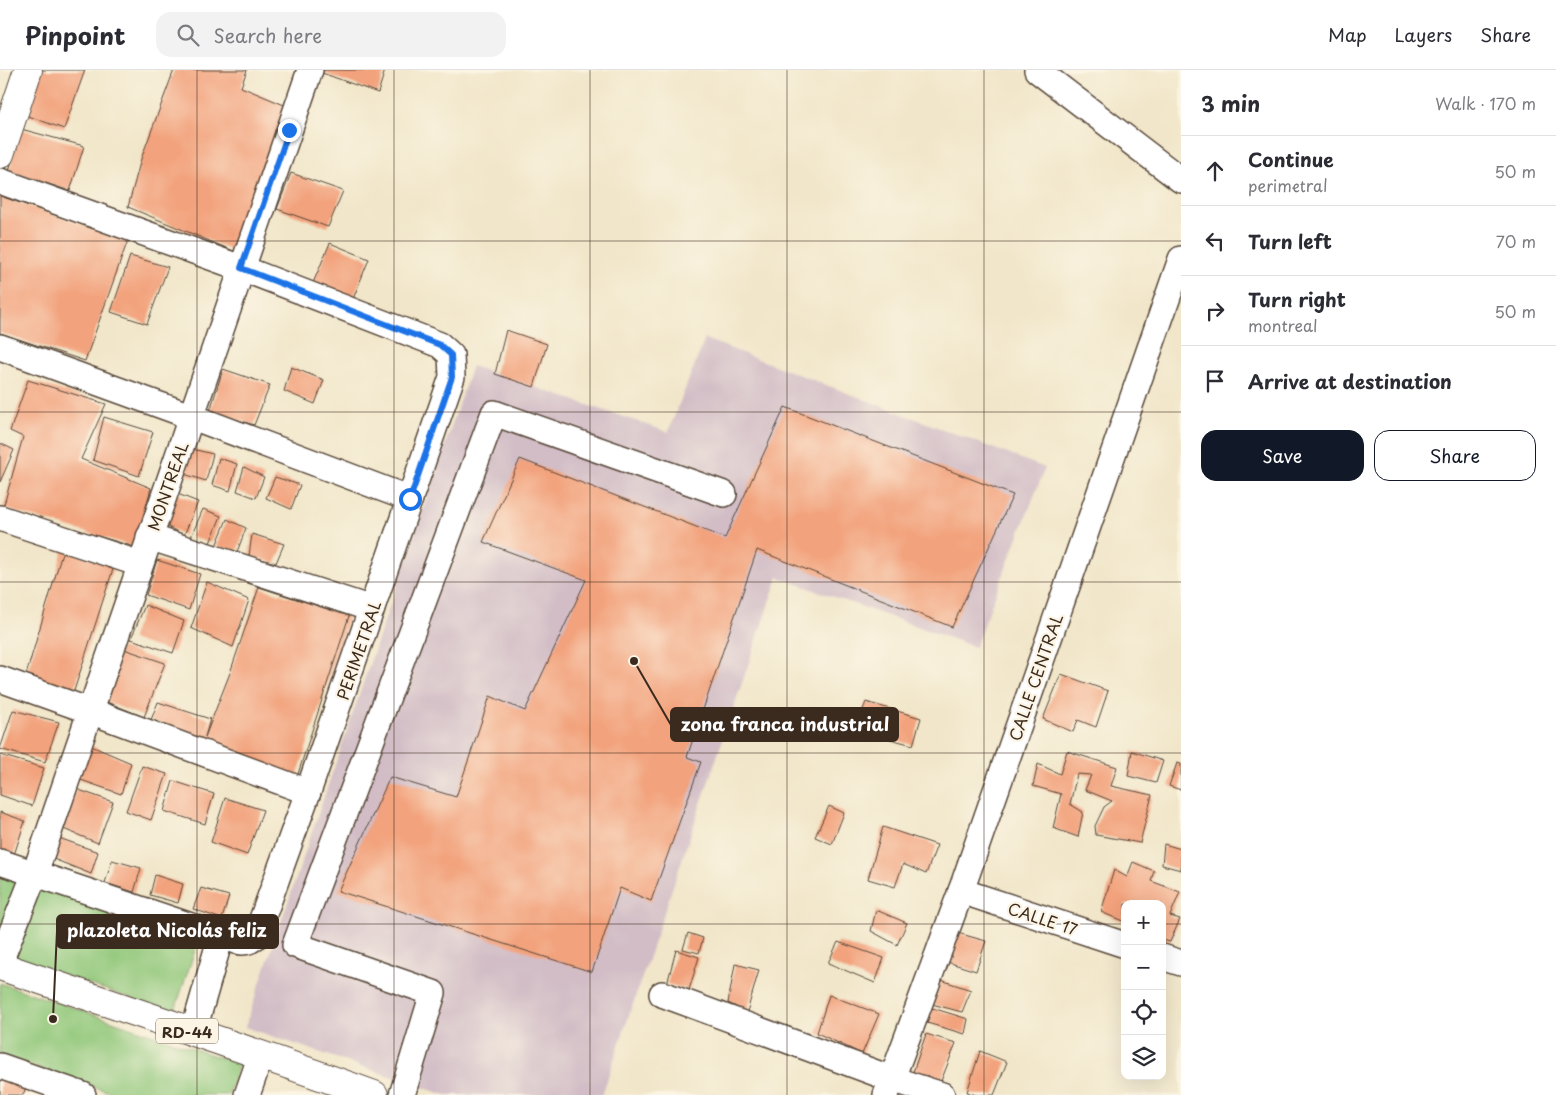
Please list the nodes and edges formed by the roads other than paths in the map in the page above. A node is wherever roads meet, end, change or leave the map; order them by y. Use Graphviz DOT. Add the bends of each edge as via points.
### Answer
graph roads {
  1 [pos="28,70"];
  2 [pos="310,70"];
  3 [pos="1036,70"];
  4 [pos="0,154"];
  5 [pos="1181,180"];
  6 [pos="0,181"];
  7 [pos="1181,259"];
  8 [pos="241,268"];
  9 [pos="0,348"];
  10 [pos="190,416"];
  11 [pos="724,494"];
  12 [pos="410,499"];
  13 [pos="0,518"];
  14 [pos="150,536"];
  15 [pos="140,564"];
  16 [pos="372,609"];
  17 [pos="0,679"];
  18 [pos="90,711"];
  19 [pos="308,792"];
  20 [pos="0,862"];
  21 [pos="35,873"];
  22 [pos="961,891"];
  23 [pos="221,936"];
  24 [pos="1121,944"];
  25 [pos="1166,958"];
  26 [pos="1181,963"];
  27 [pos="0,964"];
  28 [pos="662,994"];
  29 [pos="193,1033"];
  30 [pos="261,1054"];
  31 [pos="0,1066"];
  32 [pos="889,1087"];
  33 [pos="83,1095"];
  34 [pos="246,1095"];
  35 [pos="374,1095"];
  36 [pos="402,1095"];
  37 [pos="942,1095"];
  1 -- 4 [label="main road"];
  2 -- 8 [label="street, MONTREAL"];
  3 -- 5 [label="street"];
  6 -- 8 [label="street"];
  7 -- 22 [label="street, CALLE CENTRAL"];
  8 -- 10 [label="street, MONTREAL"];
  8 -- 12 [label="street, PERIMETRAL" via="440,345 451,355 452,377"];
  9 -- 10 [label="street"];
  10 -- 12 [label="street"];
  10 -- 14 [label="street, MONTREAL"];
  11 -- 36 [label="street" via="494,413 295,945 433,993"];
  12 -- 16 [label="street, PERIMETRAL"];
  13 -- 15 [label="street"];
  14 -- 15 [label="street, MONTREAL"];
  14 -- 16 [label="street"];
  15 -- 18 [label="street, MONTREAL"];
  16 -- 19 [label="street, PERIMETRAL"];
  17 -- 18 [label="street"];
  18 -- 19 [label="street"];
  18 -- 21 [label="street, MONTREAL"];
  19 -- 23 [label="street, PERIMETRAL" via="256,936 246,943"];
  20 -- 21 [label="street"];
  21 -- 23 [label="street"];
  21 -- 27 [label="street, MONTREAL"];
  22 -- 24 [label="street, CALLE 17"];
  22 -- 32 [label="street, CALLE CENTRAL"];
  23 -- 29 [label="street"];
  25 -- 26 [label="street"];
  27 -- 29 [label="main road, RD-44"];
  28 -- 32 [label="street"];
  29 -- 30 [label="main road, RD-44"];
  30 -- 34 [label="street"];
  30 -- 35 [label="main road, RD-44"];
  31 -- 33 [label="street"];
  32 -- 37 [label="street"];
}
